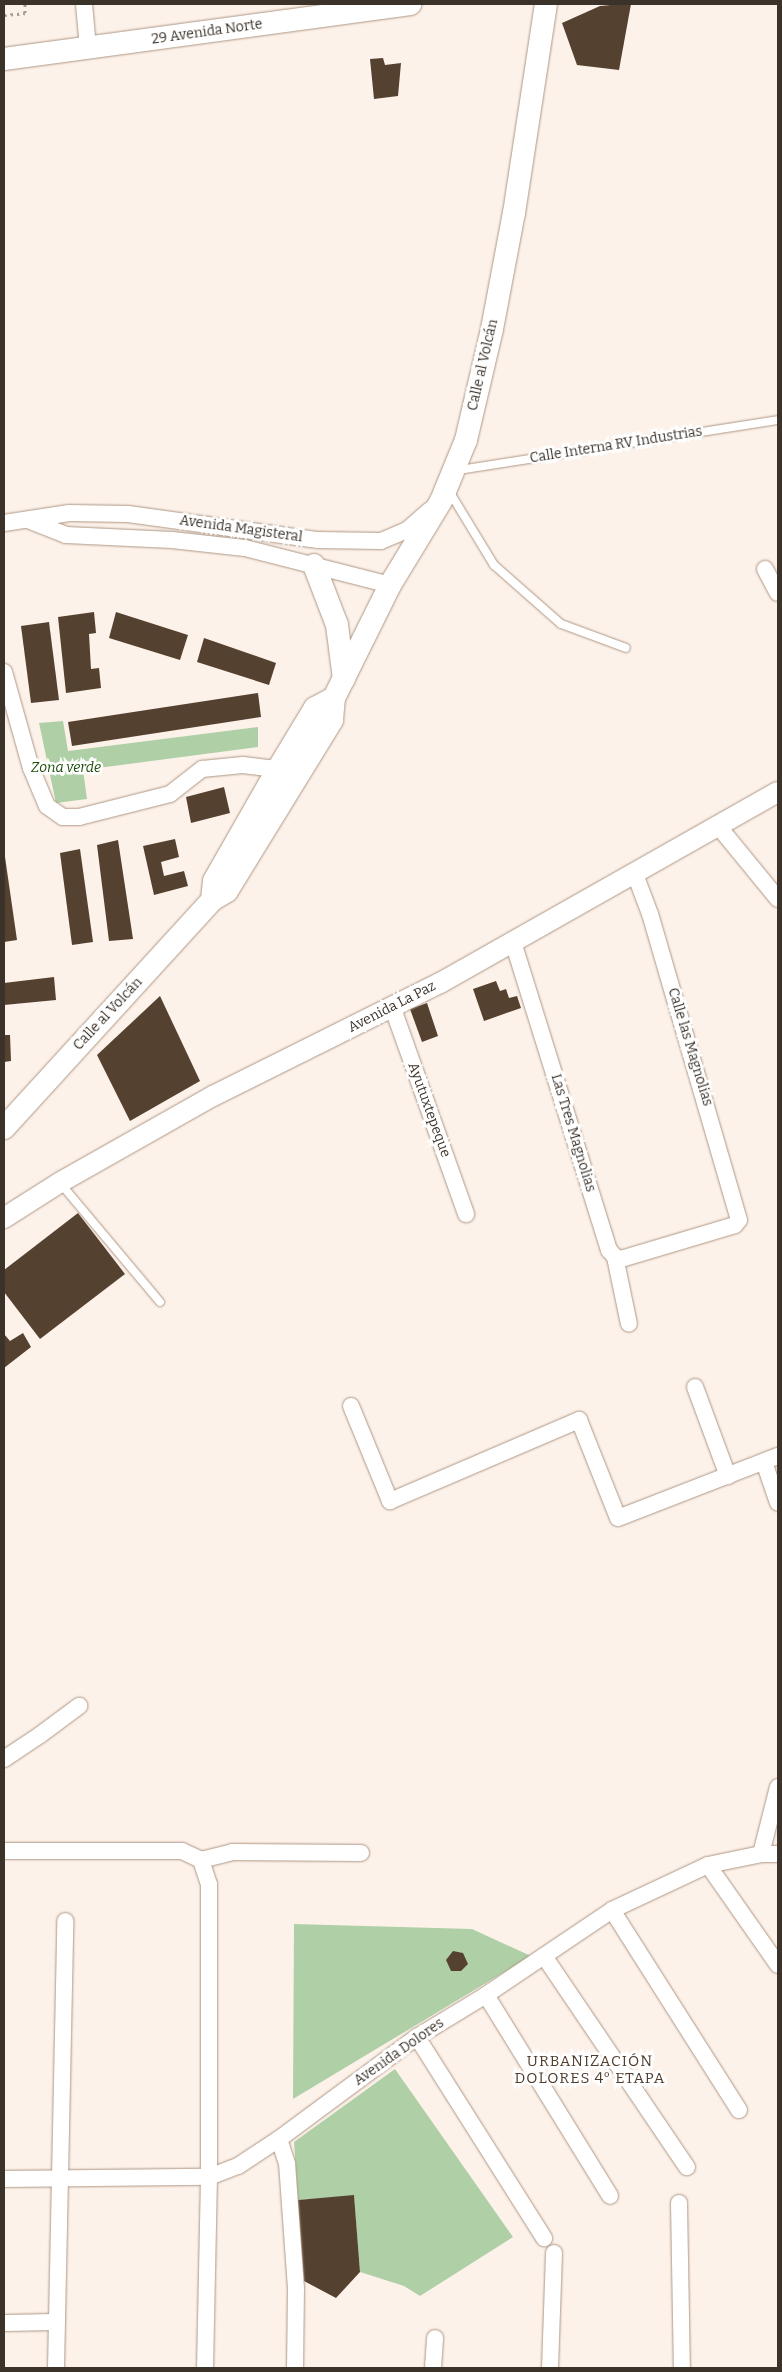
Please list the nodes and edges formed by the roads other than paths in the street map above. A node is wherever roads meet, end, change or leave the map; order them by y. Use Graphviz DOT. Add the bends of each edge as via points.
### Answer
graph roads {
  1 [pos="84,4"];
  2 [pos="410,4"];
  3 [pos="546,4"];
  4 [pos="88,48"];
  5 [pos="4,59"];
  6 [pos="778,420"];
  7 [pos="447,486"];
  8 [pos="28,520"];
  9 [pos="4,523"];
  10 [pos="318,540"];
  11 [pos="314,565"];
  12 [pos="764,569"];
  13 [pos="390,585"];
  14 [pos="778,594"];
  15 [pos="626,648"];
  16 [pos="4,672"];
  17 [pos="339,688"];
  18 [pos="278,769"];
  19 [pos="778,792"];
  20 [pos="719,827"];
  21 [pos="636,874"];
  22 [pos="778,899"];
  23 [pos="212,900"];
  24 [pos="514,942"];
  25 [pos="392,1006"];
  26 [pos="5,1124"];
  27 [pos="59,1183"];
  28 [pos="466,1214"];
  29 [pos="4,1218"];
  30 [pos="615,1257"];
  31 [pos="160,1302"];
  32 [pos="629,1324"];
  33 [pos="695,1387"];
  34 [pos="351,1406"];
  35 [pos="771,1459"];
  36 [pos="728,1476"];
  37 [pos="778,1504"];
  38 [pos="78,1706"];
  39 [pos="4,1759"];
  40 [pos="778,1787"];
  41 [pos="4,1851"];
  42 [pos="361,1853"];
  43 [pos="761,1854"];
  44 [pos="778,1854"];
  45 [pos="201,1860"];
  46 [pos="708,1865"];
  47 [pos="612,1910"];
  48 [pos="65,1921"];
  49 [pos="544,1956"];
  50 [pos="778,1964"];
  51 [pos="486,1995"];
  52 [pos="417,2037"];
  53 [pos="739,2110"];
  54 [pos="279,2139"];
  55 [pos="687,2167"];
  56 [pos="209,2177"];
  57 [pos="4,2179"];
  58 [pos="60,2179"];
  59 [pos="610,2196"];
  60 [pos="679,2202"];
  61 [pos="544,2238"];
  62 [pos="554,2253"];
  63 [pos="57,2322"];
  64 [pos="4,2323"];
  65 [pos="434,2338"];
  66 [pos="56,2368"];
  67 [pos="204,2368"];
  68 [pos="295,2368"];
  69 [pos="433,2368"];
  70 [pos="550,2368"];
  71 [pos="682,2368"];
  1 -- 4 [label="street"];
  2 -- 4 [label="main road, 29 Avenida Norte"];
  3 -- 7 [label="main road, Calle al Volcán" via="514,213 492,329 466,440"];
  4 -- 5 [label="main road, 29 Avenida Norte"];
  6 -- 7 [label="lane, Calle Interna RV Industrias"];
  7 -- 10 [label="street, Avenida Magisteral" via="408,530 395,536 382,541"];
  7 -- 13 [label="main road, Calle al Volcán"];
  7 -- 15 [label="lane" via="494,565 561,624"];
  8 -- 9 [label="street, Avenida Magisteral"];
  8 -- 10 [label="street, Avenida Magisteral" via="69,513 128,514"];
  8 -- 11 [label="street, Avenida Magisteral" via="66,535 172,540 245,548"];
  10 -- 11 [label="street"];
  11 -- 13 [label="street, Avenida Magisteral"];
  11 -- 17 [label="main road" via="337,625"];
  12 -- 14 [label="street"];
  13 -- 17 [label="main road, Calle al Volcán"];
  16 -- 18 [label="street" via="34,776 47,806 63,817 79,817 170,794 202,768 243,765"];
  17 -- 18 [label="main road" via="315,708"];
  17 -- 23 [label="main road, Calle al Volcán" via="332,720 227,891"];
  18 -- 23 [label="main road" via="214,881"];
  19 -- 20 [label="street, Avenida La Paz"];
  20 -- 21 [label="street, Avenida La Paz"];
  20 -- 22 [label="street"];
  21 -- 24 [label="street, Avenida La Paz"];
  21 -- 30 [label="street, Calle las Magnolias" via="740,1220 735,1225 621,1259"];
  23 -- 26 [label="main road, Calle al Volcán"];
  24 -- 25 [label="street, Avenida La Paz"];
  24 -- 30 [label="street, Las Tres Magnolias" via="609,1250"];
  25 -- 27 [label="street, Avenida La Paz" via="213,1096"];
  25 -- 28 [label="street, Ayutuxtepeque"];
  27 -- 29 [label="street, Avenida La Paz"];
  27 -- 31 [label="lane"];
  30 -- 32 [label="street, Las Tres Magnolias"];
  33 -- 36 [label="street"];
  34 -- 36 [label="street" via="390,1501 579,1420 618,1518"];
  35 -- 36 [label="street"];
  35 -- 37 [label="street"];
  38 -- 39 [label="street"];
  40 -- 43 [label="street"];
  41 -- 45 [label="street" via="182,1851"];
  42 -- 45 [label="street" via="232,1852"];
  43 -- 44 [label="street, Avenida Dolores"];
  43 -- 46 [label="street, Avenida Dolores"];
  45 -- 56 [label="street" via="209,1884"];
  46 -- 47 [label="street, Avenida Dolores"];
  46 -- 50 [label="street"];
  47 -- 49 [label="street, Avenida Dolores"];
  47 -- 53 [label="street"];
  48 -- 58 [label="street"];
  49 -- 51 [label="street, Avenida Dolores"];
  49 -- 55 [label="street"];
  51 -- 52 [label="street, Avenida Dolores"];
  51 -- 59 [label="street"];
  52 -- 54 [label="street, Avenida Dolores"];
  52 -- 61 [label="street"];
  54 -- 56 [label="street, Avenida Dolores" via="238,2166"];
  54 -- 68 [label="street" via="287,2163 296,2288"];
  56 -- 58 [label="street, Avenida Dolores"];
  56 -- 67 [label="street"];
  57 -- 58 [label="street, Avenida Dolores"];
  58 -- 63 [label="street"];
  60 -- 71 [label="street"];
  62 -- 70 [label="street"];
  63 -- 64 [label="street"];
  63 -- 66 [label="street"];
  65 -- 69 [label="street"];
}
